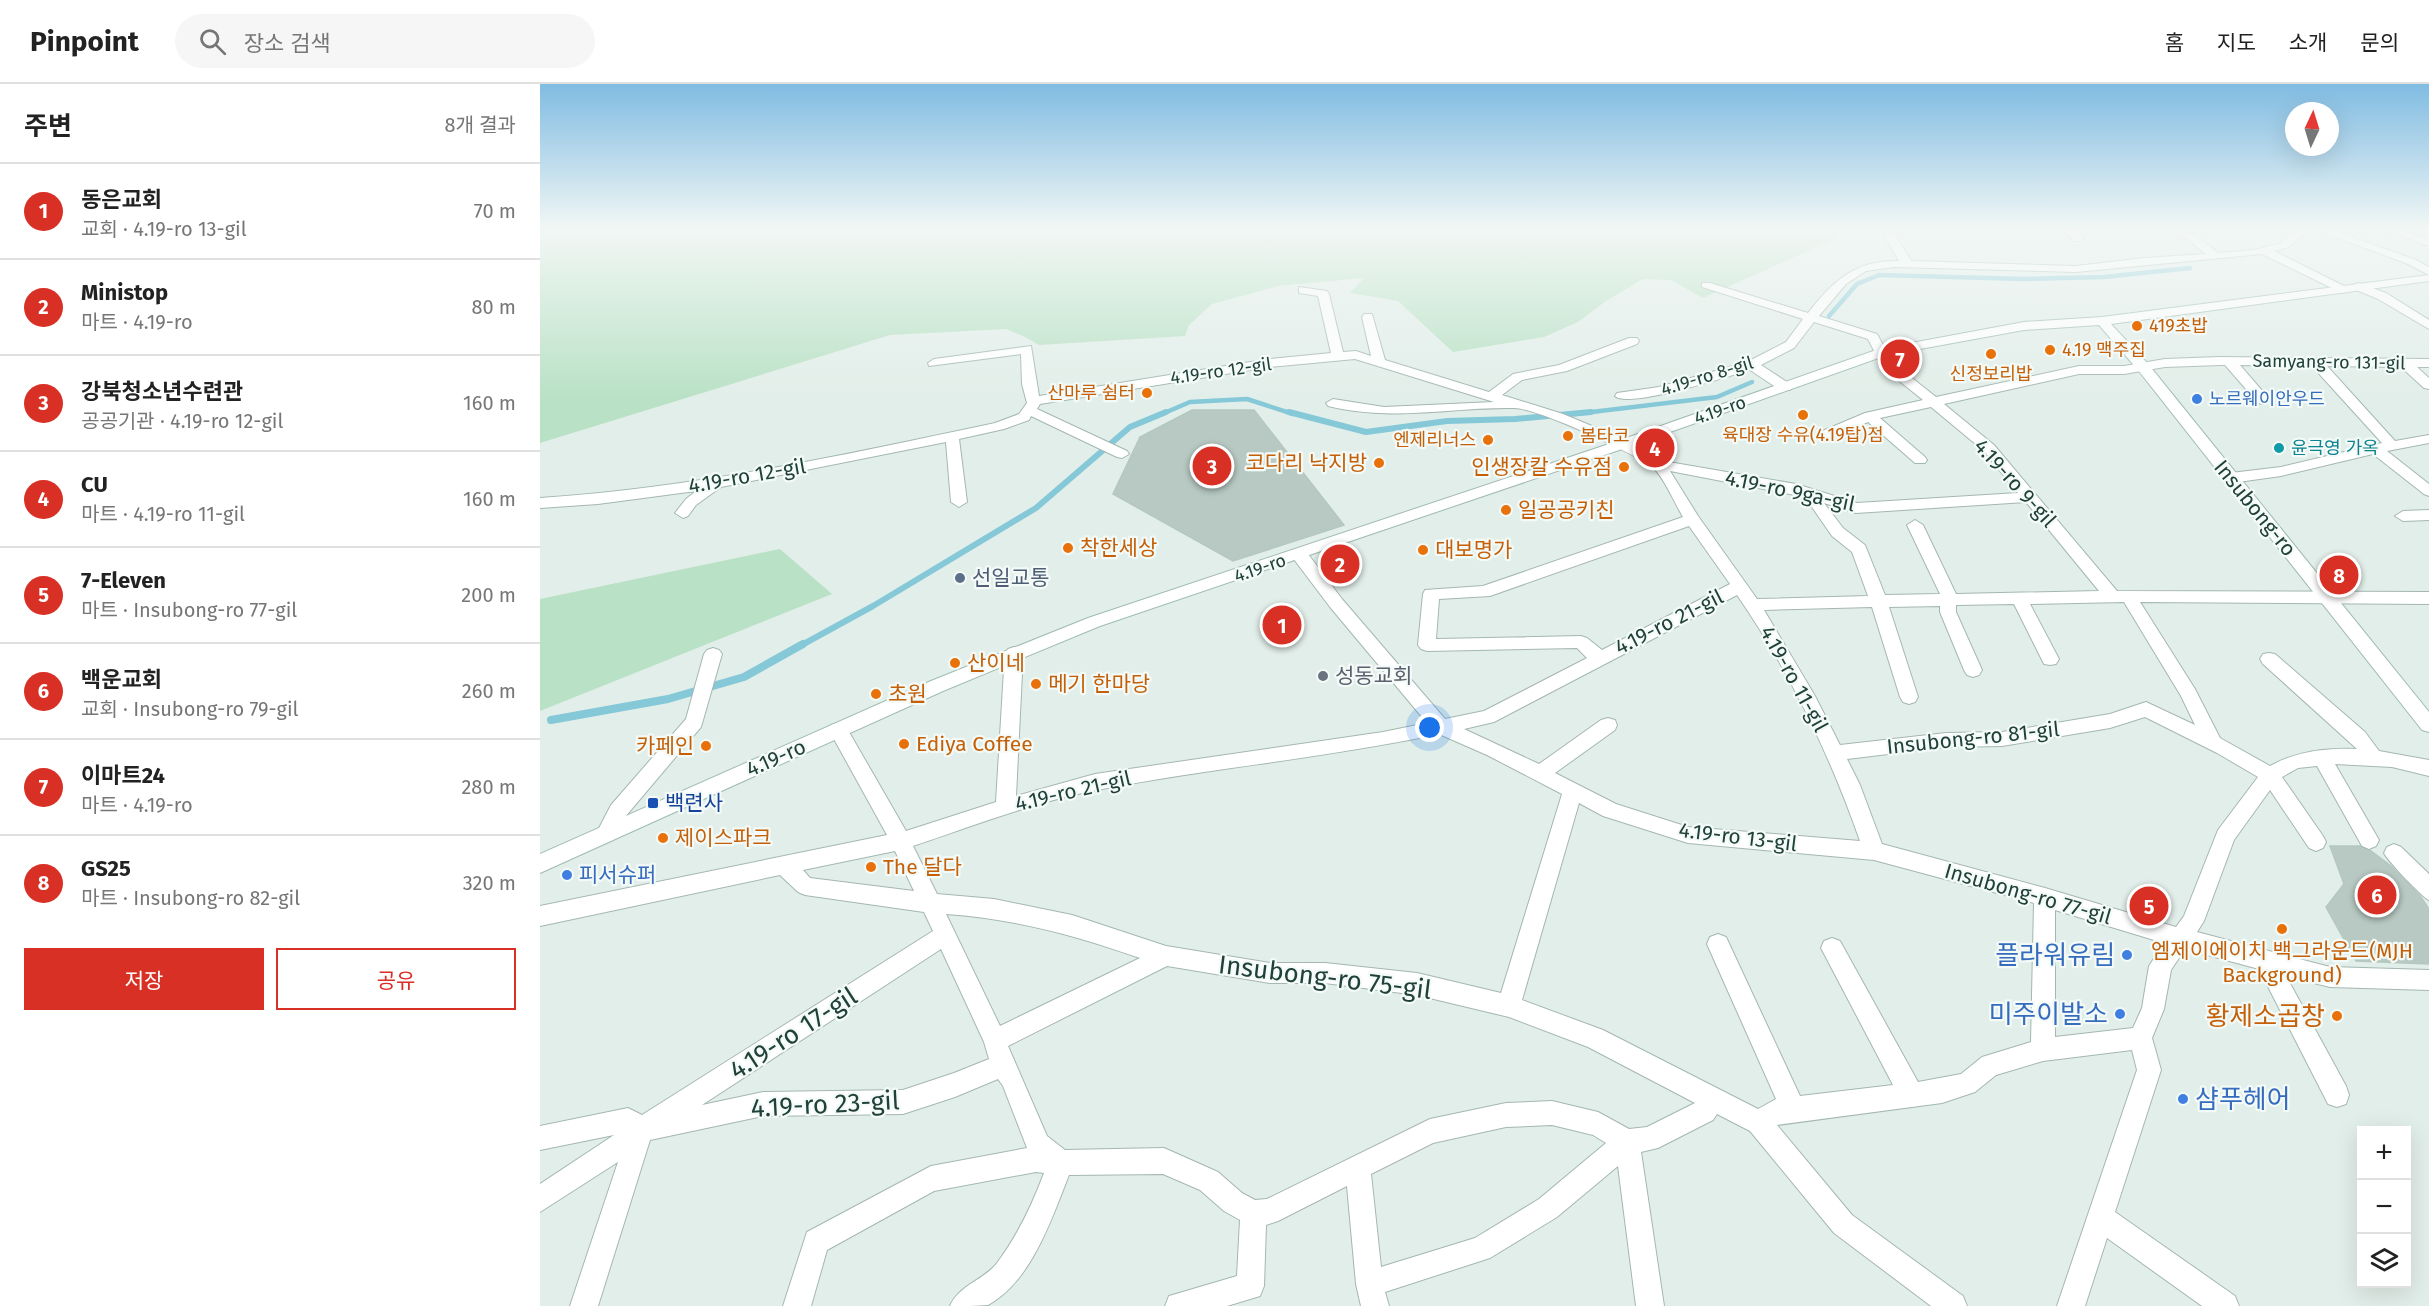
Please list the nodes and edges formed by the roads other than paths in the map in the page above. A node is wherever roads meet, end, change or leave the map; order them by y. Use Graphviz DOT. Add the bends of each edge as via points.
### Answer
graph roads {
  1 [pos="1706,285"];
  2 [pos="1839,285"];
  3 [pos="2336,285"];
  4 [pos="2374,285"];
  5 [pos="2358,287"];
  6 [pos="2344,289"];
  7 [pos="1303,290"];
  8 [pos="1368,317"];
  9 [pos="1812,318"];
  10 [pos="2102,321"];
  11 [pos="2429,325"];
  12 [pos="1633,341"];
  13 [pos="1880,353"];
  14 [pos="1338,356"];
  15 [pos="1379,361"];
  16 [pos="2229,361"];
  17 [pos="2315,362"];
  18 [pos="934,363"];
  19 [pos="2405,363"];
  20 [pos="2429,363"];
  21 [pos="1752,365"];
  22 [pos="2143,367"];
  23 [pos="2429,385"];
  24 [pos="1785,387"];
  25 [pos="1492,396"];
  26 [pos="1622,396"];
  27 [pos="2263,400"];
  28 [pos="1934,402"];
  29 [pos="1332,403"];
  30 [pos="1516,404"];
  31 [pos="1031,405"];
  32 [pos="1870,417"];
  33 [pos="1825,435"];
  34 [pos="952,436"];
  35 [pos="2427,440"];
  36 [pos="1623,444"];
  37 [pos="2391,445"];
  38 [pos="2374,448"];
  39 [pos="1122,454"];
  40 [pos="1920,460"];
  41 [pos="1659,465"];
  42 [pos="2231,478"];
  43 [pos="719,482"];
  44 [pos="2429,491"];
  45 [pos="1811,494"];
  46 [pos="2030,497"];
  47 [pos="959,502"];
  48 [pos="540,503"];
  49 [pos="683,513"];
  50 [pos="2429,515"];
  51 [pos="2403,516"];
  52 [pos="1692,519"];
  53 [pos="1915,525"];
  54 [pos="1299,554"];
  55 [pos="1738,587"];
  56 [pos="2121,597"];
  57 [pos="2325,597"];
  58 [pos="2429,598"];
  59 [pos="2020,600"];
  60 [pos="1947,601"];
  61 [pos="1879,602"];
  62 [pos="1753,605"];
  63 [pos="1014,653"];
  64 [pos="713,654"];
  65 [pos="1599,658"];
  66 [pos="2269,658"];
  67 [pos="2050,659"];
  68 [pos="1973,670"];
  69 [pos="1909,697"];
  70 [pos="2429,724"];
  71 [pos="1608,725"];
  72 [pos="1442,728"];
  73 [pos="838,730"];
  74 [pos="2212,742"];
  75 [pos="1834,753"];
  76 [pos="2322,758"];
  77 [pos="2374,758"];
  78 [pos="2429,768"];
  79 [pos="1539,774"];
  80 [pos="2270,776"];
  81 [pos="1573,791"];
  82 [pos="1006,807"];
  83 [pos="606,834"];
  84 [pos="2369,840"];
  85 [pos="902,841"];
  86 [pos="2316,842"];
  87 [pos="1874,851"];
  88 [pos="2394,853"];
  89 [pos="540,864"];
  90 [pos="784,867"];
  91 [pos="2429,891"];
  92 [pos="2045,897"];
  93 [pos="930,903"];
  94 [pos="540,916"];
  95 [pos="945,935"];
  96 [pos="2181,938"];
  97 [pos="1718,944"];
  98 [pos="1832,948"];
  99 [pos="1166,956"];
  100 [pos="2266,960"];
  101 [pos="2429,980"];
  102 [pos="1509,1006"];
  103 [pos="2140,1038"];
  104 [pos="995,1040"];
  105 [pos="2043,1050"];
  106 [pos="1002,1065"];
  107 [pos="1911,1094"];
  108 [pos="2337,1095"];
  109 [pos="1714,1100"];
  110 [pos="1793,1108"];
  111 [pos="1759,1122"];
  112 [pos="641,1130"];
  113 [pos="540,1138"];
  114 [pos="1626,1142"];
  115 [pos="1061,1163"];
  116 [pos="1358,1166"];
  117 [pos="540,1198"];
  118 [pos="1253,1213"];
  119 [pos="2100,1217"];
  120 [pos="1372,1295"];
  121 [pos="584,1306"];
  122 [pos="797,1306"];
  123 [pos="964,1306"];
  124 [pos="1179,1306"];
  125 [pos="1650,1306"];
  126 [pos="1953,1306"];
  127 [pos="2071,1306"];
  128 [pos="2225,1306"];
  1 -- 9 [label="street"];
  2 -- 9 [label="street, 4.19-ro 8-gil"];
  3 -- 6 [label="street"];
  4 -- 5 [label="street, 4.19-ro"];
  5 -- 6 [label="street, 4.19-ro"];
  5 -- 11 [label="street" via="2382,296"];
  6 -- 10 [label="street, 4.19-ro"];
  7 -- 14 [label="street" via="1323,294"];
  8 -- 15 [label="street"];
  9 -- 13 [label="street" via="1873,337"];
  9 -- 21 [label="street, 4.19-ro 8-gil" via="1790,345"];
  10 -- 13 [label="street, 4.19-ro" via="2024,326"];
  10 -- 22 [label="street, Insubong-ro"];
  12 -- 25 [label="street" via="1562,368 1518,377"];
  13 -- 24 [label="street, 4.19-ro"];
  13 -- 28 [label="street, 4.19-ro 9-gil" via="1888,365"];
  14 -- 15 [label="street, 4.19-ro 12-gil" via="1356,355"];
  14 -- 31 [label="street, 4.19-ro 12-gil" via="1197,374"];
  15 -- 25 [label="street, 4.19-ro 12-gil"];
  16 -- 17 [label="street, Samyang-ro 131-gil"];
  16 -- 22 [label="street, Samyang-ro 131-gil"];
  16 -- 27 [label="street, Samyang-ro 131-gil"];
  17 -- 19 [label="street, Samyang-ro 131-gil"];
  17 -- 37 [label="street"];
  18 -- 31 [label="street" via="1027,349"];
  19 -- 20 [label="street, Samyang-ro 131-gil"];
  19 -- 23 [label="street"];
  21 -- 24 [label="street"];
  21 -- 26 [label="street, 4.19-ro 8-gil" via="1660,391"];
  22 -- 28 [label="street, Samyang-ro 131-gil" via="2079,370"];
  22 -- 42 [label="street, Insubong-ro"];
  24 -- 36 [label="street, 4.19-ro"];
  25 -- 30 [label="street, 4.19-ro 12-gil"];
  28 -- 32 [label="street, Samyang-ro 131-gil"];
  28 -- 46 [label="street, 4.19-ro 9-gil" via="1989,448"];
  29 -- 30 [label="street, 4.19-ro 12-gil" via="1384,411"];
  30 -- 36 [label="street, 4.19-ro 12-gil"];
  31 -- 34 [label="street, 4.19-ro 12-gil" via="1024,417"];
  31 -- 39 [label="street"];
  32 -- 33 [label="street, Samyang-ro 131-gil"];
  32 -- 40 [label="street"];
  34 -- 43 [label="street, 4.19-ro 12-gil"];
  34 -- 47 [label="street"];
  35 -- 37 [label="street"];
  36 -- 41 [label="street, 4.19-ro 11-gil"];
  36 -- 54 [label="street, 4.19-ro"];
  37 -- 38 [label="street"];
  38 -- 42 [label="street" via="2259,476"];
  38 -- 44 [label="street"];
  41 -- 45 [label="street, 4.19-ro 9ga-gil"];
  41 -- 52 [label="street, 4.19-ro 11-gil"];
  42 -- 57 [label="street, Insubong-ro"];
  43 -- 48 [label="street, 4.19-ro 12-gil"];
  43 -- 49 [label="street" via="691,502"];
  45 -- 46 [label="street, 4.19-ro 9ga-gil" via="1856,508"];
  45 -- 61 [label="street" via="1824,516 1849,544 1859,549"];
  46 -- 56 [label="street, 4.19-ro 9-gil"];
  50 -- 51 [label="street"];
  52 -- 55 [label="street, 4.19-ro 11-gil"];
  52 -- 65 [label="street, 4.19-ro 21-gil" via="1484,592 1431,594 1427,645 1581,642"];
  53 -- 60 [label="street" via="1948,593"];
  54 -- 63 [label="street, 4.19-ro" via="1094,622"];
  54 -- 72 [label="street, 4.19-ro 13-gil"];
  55 -- 62 [label="street, 4.19-ro 11-gil"];
  55 -- 65 [label="street, 4.19-ro 21-gil"];
  56 -- 57 [label="street"];
  56 -- 59 [label="street"];
  56 -- 74 [label="street, 4.19-ro 9-gil" via="2189,694"];
  57 -- 58 [label="street"];
  57 -- 70 [label="street, Insubong-ro"];
  59 -- 60 [label="street"];
  59 -- 67 [label="street"];
  60 -- 61 [label="street"];
  60 -- 68 [label="street"];
  61 -- 62 [label="street"];
  61 -- 69 [label="street"];
  62 -- 75 [label="street, 4.19-ro 11-gil" via="1809,701"];
  63 -- 73 [label="street, 4.19-ro"];
  63 -- 82 [label="street"];
  64 -- 83 [label="street" via="694,722 618,811"];
  65 -- 72 [label="street, 4.19-ro 21-gil" via="1488,717"];
  66 -- 77 [label="street" via="2358,736"];
  71 -- 79 [label="street"];
  72 -- 79 [label="street, 4.19-ro 13-gil"];
  72 -- 82 [label="street, 4.19-ro 21-gil" via="1095,782"];
  73 -- 83 [label="street, 4.19-ro"];
  73 -- 85 [label="street"];
  74 -- 75 [label="street, Insubong-ro 81-gil" via="2146,709 2110,721 2002,739 1946,740"];
  74 -- 80 [label="street"];
  75 -- 87 [label="street, 4.19-ro 11-gil"];
  76 -- 77 [label="street"];
  76 -- 80 [label="street" via="2295,761"];
  76 -- 84 [label="street"];
  77 -- 78 [label="street"];
  79 -- 81 [label="street, 4.19-ro 13-gil"];
  80 -- 86 [label="street"];
  80 -- 96 [label="street" via="2225,836 2193,921"];
  81 -- 87 [label="street, 4.19-ro 13-gil" via="1610,810 1688,834"];
  81 -- 102 [label="street"];
  82 -- 85 [label="street, 4.19-ro 21-gil"];
  83 -- 89 [label="street, 4.19-ro"];
  85 -- 90 [label="street, 4.19-ro 21-gil"];
  85 -- 93 [label="street"];
  87 -- 92 [label="street, Insubong-ro 77-gil"];
  88 -- 91 [label="street"];
  90 -- 93 [label="street" via="805,886"];
  90 -- 94 [label="street, 4.19-ro 21-gil"];
  92 -- 96 [label="street, Insubong-ro 77-gil"];
  92 -- 105 [label="street"];
  93 -- 95 [label="street"];
  93 -- 99 [label="street, Insubong-ro 75-gil" via="994,908 1072,925"];
  95 -- 104 [label="street"];
  95 -- 112 [label="street, 4.19-ro 17-gil"];
  96 -- 100 [label="street, Insubong-ro 77-gil"];
  96 -- 103 [label="street" via="2160,966 2153,1009"];
  97 -- 110 [label="street"];
  98 -- 107 [label="street"];
  99 -- 102 [label="street, Insubong-ro 75-gil" via="1270,973 1325,973 1417,984"];
  99 -- 104 [label="street"];
  100 -- 101 [label="street, Insubong-ro 77-gil" via="2330,977"];
  100 -- 108 [label="street"];
  102 -- 109 [label="street, Insubong-ro 75-gil" via="1595,1038"];
  103 -- 105 [label="street"];
  103 -- 119 [label="street" via="2149,1070"];
  104 -- 106 [label="street"];
  105 -- 107 [label="street" via="1990,1065 1967,1084"];
  106 -- 112 [label="street, 4.19-ro 23-gil" via="903,1102 763,1104"];
  106 -- 115 [label="street" via="1012,1078 1038,1145"];
  107 -- 110 [label="street"];
  109 -- 111 [label="street, Insubong-ro 75-gil"];
  109 -- 114 [label="street" via="1704,1111 1649,1139"];
  110 -- 111 [label="street" via="1776,1111"];
  111 -- 126 [label="street" via="1843,1224"];
  112 -- 113 [label="street, 4.19-ro 23-gil" via="628,1120"];
  112 -- 117 [label="street, 4.19-ro 17-gil"];
  112 -- 121 [label="street"];
  114 -- 116 [label="street" via="1598,1124 1552,1113 1506,1115 1430,1131"];
  114 -- 120 [label="street" via="1548,1208 1481,1249"];
  114 -- 125 [label="street"];
  115 -- 118 [label="street" via="1164,1161 1209,1180 1233,1202"];
  115 -- 122 [label="street" via="1036,1159 931,1179 858,1218 816,1241"];
  115 -- 123 [label="street" via="1038,1222 1005,1274"];
  116 -- 118 [label="street" via="1269,1212"];
  116 -- 120 [label="street"];
  118 -- 124 [label="street" via="1250,1286"];
  119 -- 127 [label="street"];
  119 -- 128 [label="street"];
}
